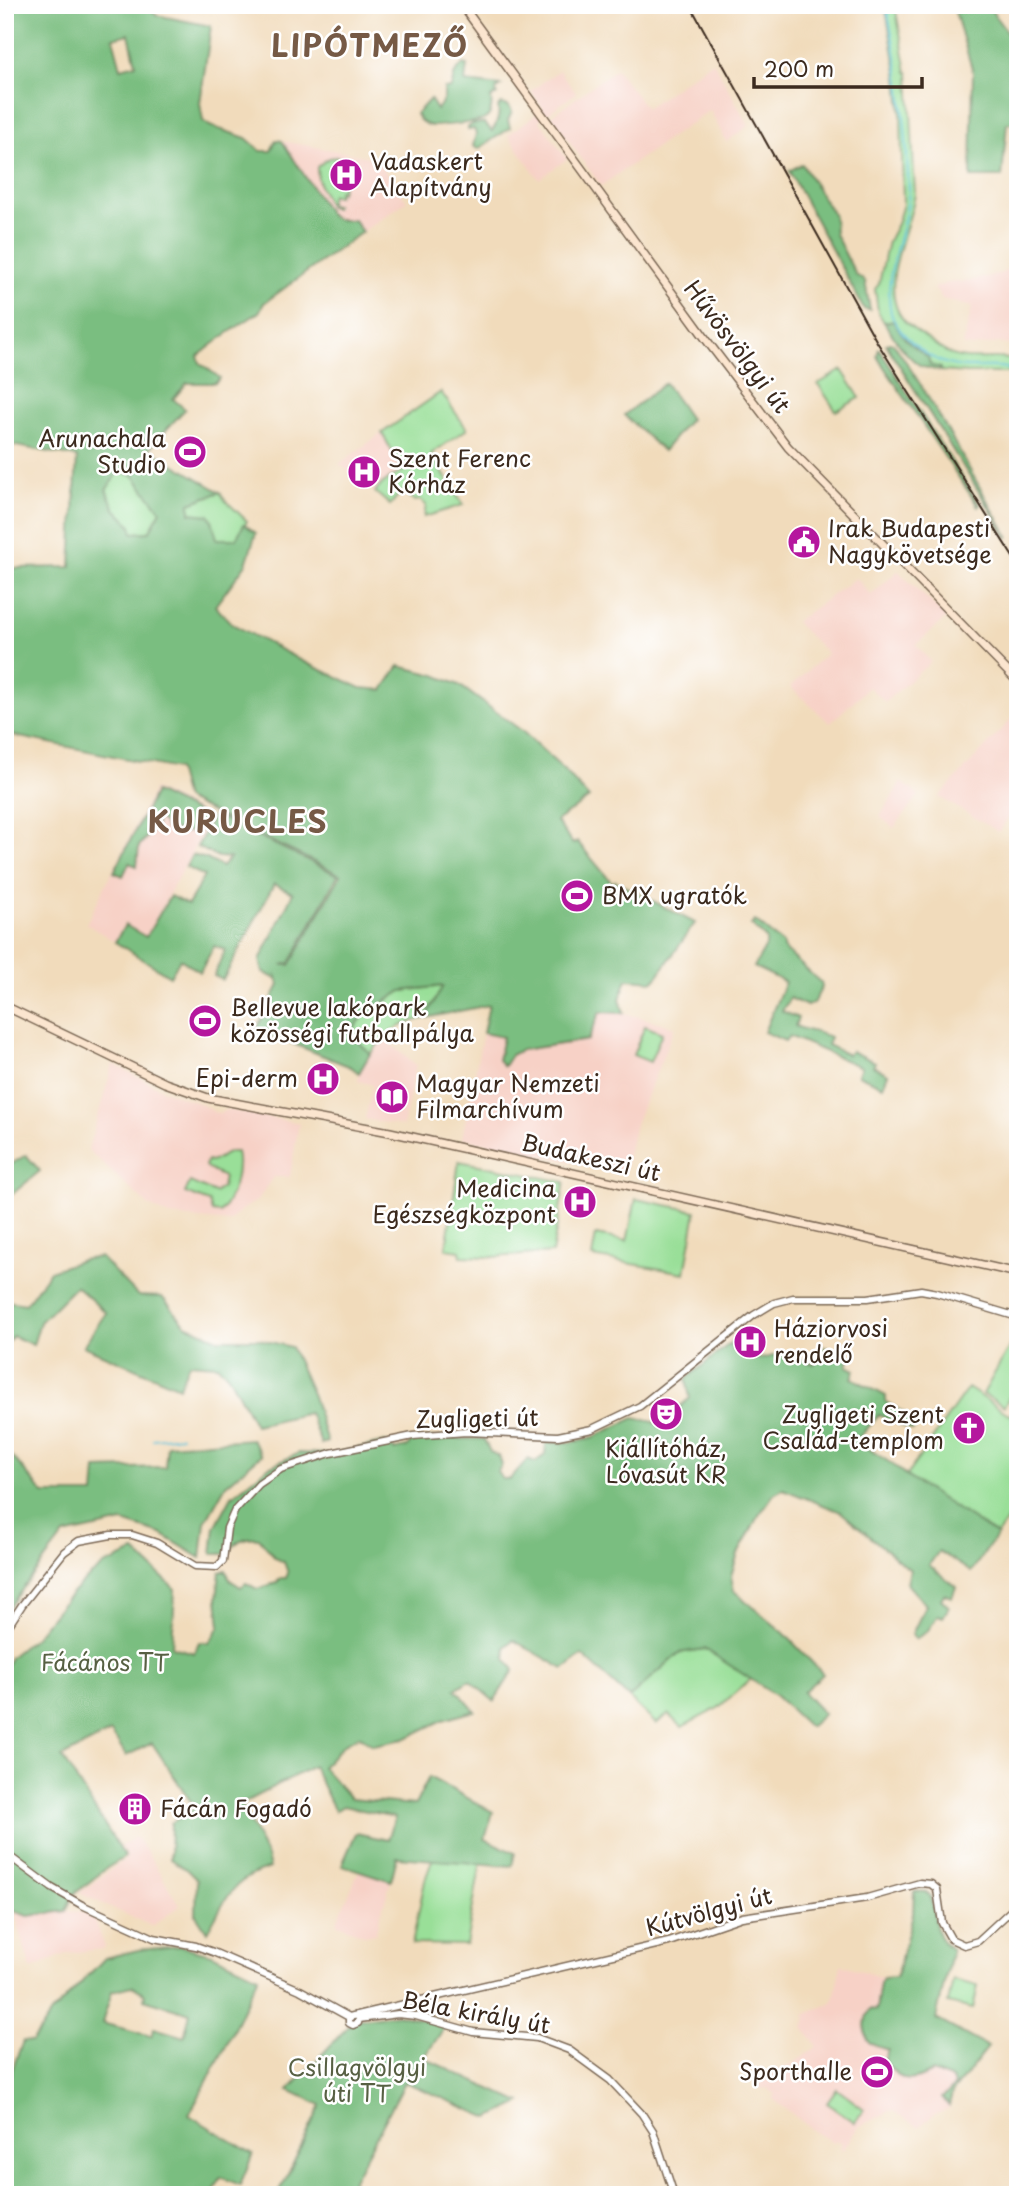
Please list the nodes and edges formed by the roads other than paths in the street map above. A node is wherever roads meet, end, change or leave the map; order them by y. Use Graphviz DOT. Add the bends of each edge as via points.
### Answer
graph roads {
  1 [pos="462,5"];
  2 [pos="1018,681"];
  3 [pos="5,1006"];
  4 [pos="1018,1273"];
  5 [pos="1018,1317"];
  6 [pos="5,1631"];
  7 [pos="5,1853"];
  8 [pos="1018,1904"];
  9 [pos="355,2017"];
  10 [pos="674,2195"];
  1 -- 2 [label="main road, Hűvösvölgyi út" via="788,447"];
  3 -- 4 [label="main road, Budakeszi út" via="165,1083 208,1098 378,1129"];
  5 -- 6 [label="street, Zugligeti út" via="921,1290 779,1301 754,1315 640,1406 593,1429 558,1436 466,1432 413,1436 281,1469 235,1510 227,1528 223,1560 217,1567 195,1566 157,1543 132,1535 79,1541 64,1552"];
  7 -- 9 [label="street" via="52,1888 99,1913 166,1942 213,1952"];
  8 -- 9 [label="street, Kútvölgyi út" via="978,1941 958,1944 945,1931 937,1889 920,1883 866,1898 742,1917 660,1944"];
  9 -- 10 [label="street, Béla király út" via="416,2016 473,2032 537,2038 569,2050 610,2080 642,2114 653,2132"];
}
